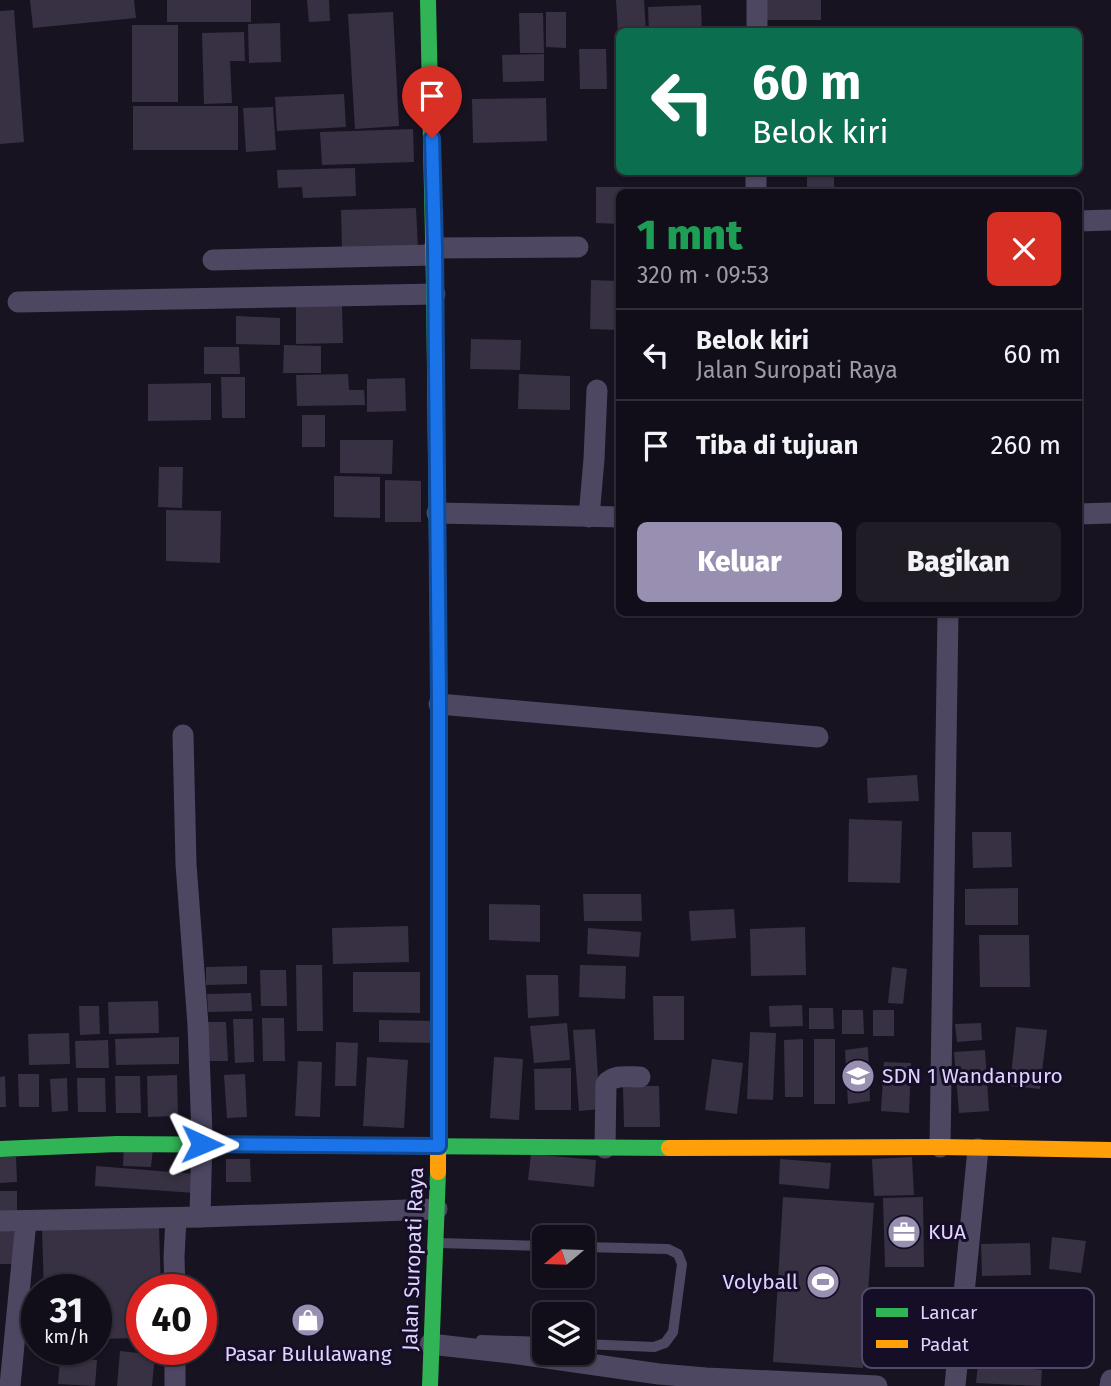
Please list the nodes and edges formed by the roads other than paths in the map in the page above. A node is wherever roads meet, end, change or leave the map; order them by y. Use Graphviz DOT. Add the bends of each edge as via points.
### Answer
graph roads {
  1 [pos="428,0"];
  2 [pos="757,0"];
  3 [pos="757,28"];
  4 [pos="1111,220"];
  5 [pos="1082,221"];
  6 [pos="578,247"];
  7 [pos="434,251"];
  8 [pos="213,260"];
  9 [pos="435,294"];
  10 [pos="18,302"];
  11 [pos="597,390"];
  12 [pos="437,513"];
  13 [pos="1111,513"];
  14 [pos="1082,514"];
  15 [pos="589,517"];
  16 [pos="616,517"];
  17 [pos="948,616"];
  18 [pos="439,704"];
  19 [pos="183,735"];
  20 [pos="818,737"];
  21 [pos="640,1077"];
  22 [pos="202,1144"];
  23 [pos="439,1146"];
  24 [pos="940,1147"];
  25 [pos="605,1148"];
  26 [pos="0,1149"];
  27 [pos="978,1149"];
  28 [pos="1111,1150"];
  29 [pos="437,1209"];
  30 [pos="176,1217"];
  31 [pos="200,1217"];
  32 [pos="0,1221"];
  33 [pos="26,1221"];
  34 [pos="435,1243"];
  35 [pos="532,1246"];
  36 [pos="595,1247"];
  37 [pos="175,1274"];
  38 [pos="965,1288"];
  39 [pos="430,1341"];
  40 [pos="532,1342"];
  41 [pos="595,1345"];
  42 [pos="175,1365"];
  43 [pos="957,1368"];
  44 [pos="1111,1380"];
  45 [pos="10,1386"];
  46 [pos="175,1386"];
  47 [pos="430,1386"];
  48 [pos="877,1386"];
  49 [pos="955,1386"];
  50 [pos="1110,1386"];
  1 -- 7 [label="street, Jalan Suropati Raya"];
  2 -- 3 [label="street"];
  4 -- 5 [label="street"];
  6 -- 7 [label="street"];
  7 -- 8 [label="street"];
  7 -- 9 [label="street, Jalan Suropati Raya"];
  9 -- 10 [label="street"];
  9 -- 12 [label="street, Jalan Suropati Raya"];
  11 -- 15 [label="street"];
  12 -- 15 [label="street"];
  12 -- 18 [label="street, Jalan Suropati Raya"];
  13 -- 14 [label="street"];
  15 -- 16 [label="street"];
  17 -- 24 [label="street"];
  18 -- 20 [label="street"];
  18 -- 23 [label="street, Jalan Suropati Raya"];
  19 -- 22 [label="street"];
  21 -- 25 [label="street" via="617,1077 606,1084"];
  22 -- 23 [label="street"];
  22 -- 26 [label="street"];
  22 -- 31 [label="street"];
  23 -- 25 [label="street"];
  23 -- 29 [label="street, Jalan Suropati Raya"];
  24 -- 25 [label="street"];
  24 -- 27 [label="street"];
  27 -- 28 [label="street"];
  27 -- 38 [label="street"];
  29 -- 31 [label="street"];
  29 -- 34 [label="street, Jalan Suropati Raya"];
  30 -- 31 [label="street"];
  30 -- 33 [label="street"];
  30 -- 37 [label="street"];
  32 -- 33 [label="street"];
  33 -- 45 [label="street"];
  34 -- 35 [label="lane"];
  34 -- 39 [label="street, Jalan Suropati Raya"];
  36 -- 41 [label="lane" via="668,1249 682,1264 673,1332 665,1343 654,1347"];
  39 -- 40 [label="lane"];
  39 -- 47 [label="street, Jalan Suropati Raya"];
  39 -- 48 [label="street" via="659,1374"];
  42 -- 46 [label="street"];
  43 -- 49 [label="street"];
  44 -- 50 [label="street"];
}
